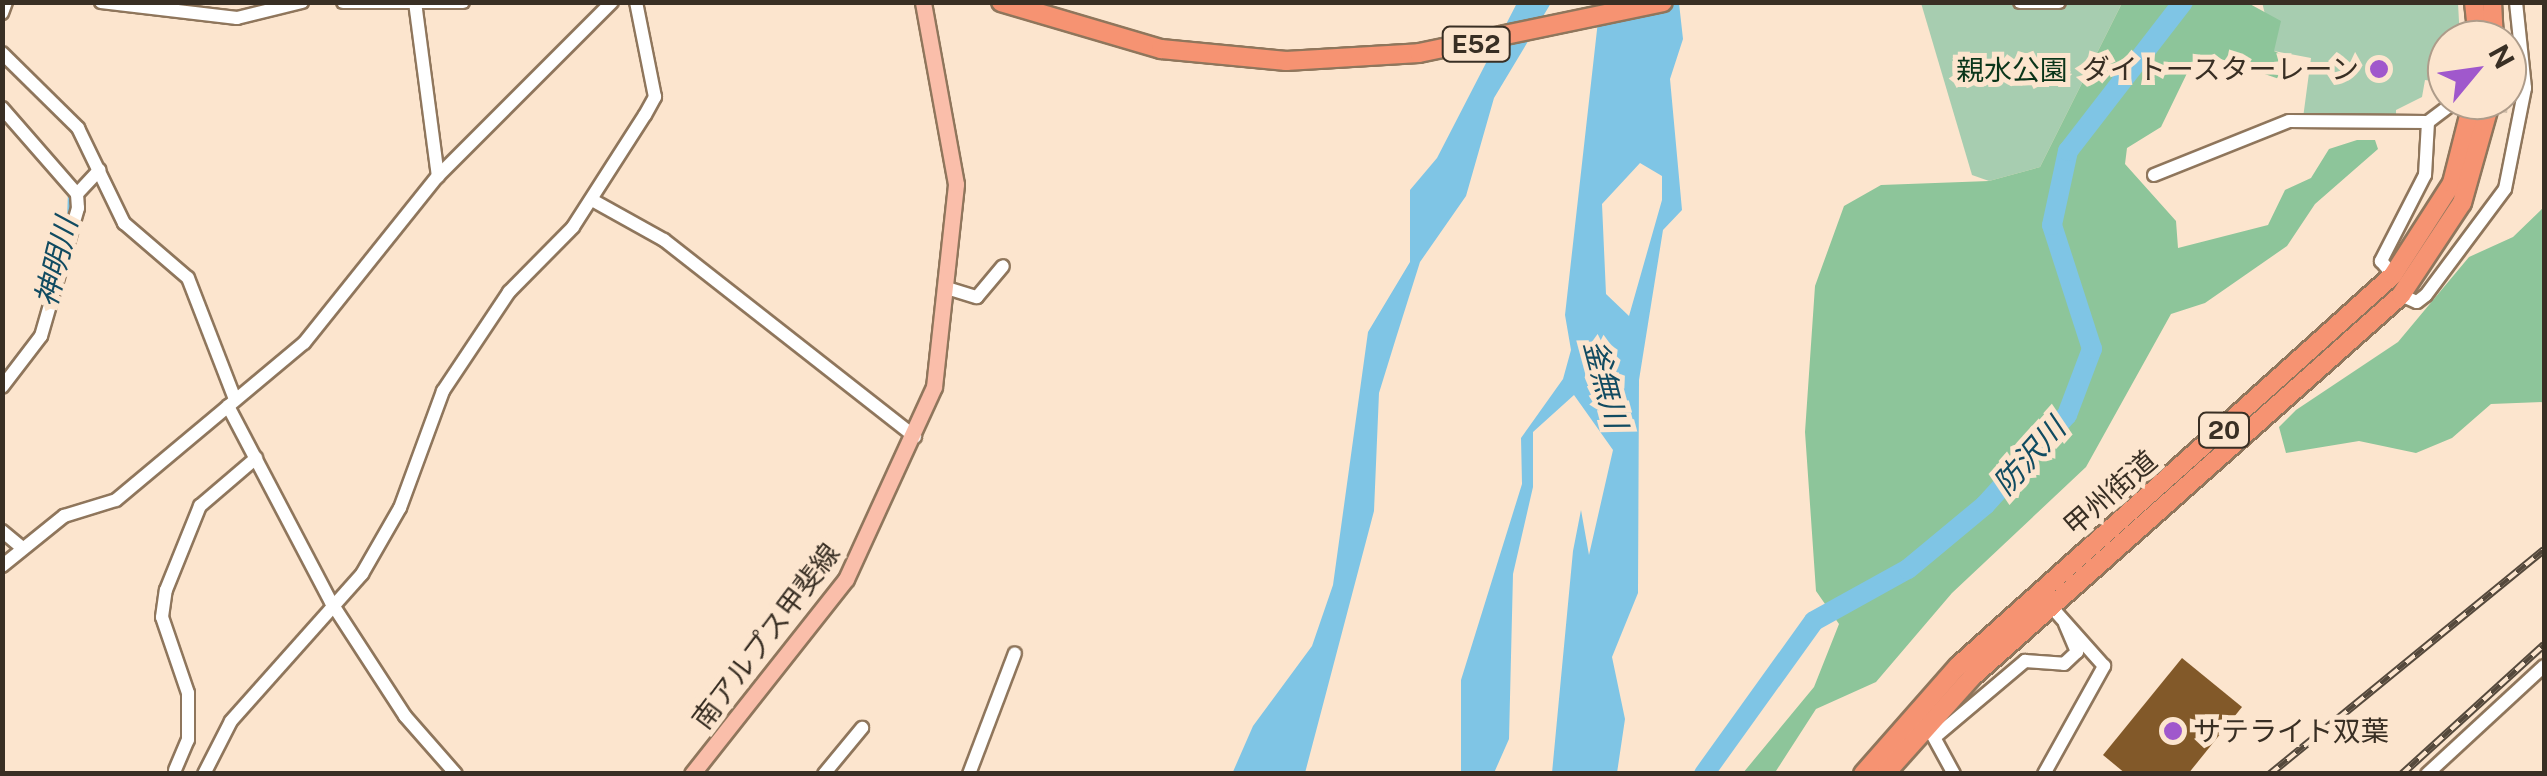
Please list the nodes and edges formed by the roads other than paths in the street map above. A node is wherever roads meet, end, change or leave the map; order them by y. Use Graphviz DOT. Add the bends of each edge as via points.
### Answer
graph roads {
  1 [pos="6,2"];
  2 [pos="101,2"];
  3 [pos="302,2"];
  4 [pos="343,2"];
  5 [pos="464,2"];
  6 [pos="612,2"];
  7 [pos="636,2"];
  8 [pos="923,2"];
  9 [pos="1001,2"];
  10 [pos="1663,2"];
  11 [pos="2020,2"];
  12 [pos="2059,2"];
  13 [pos="415,5"];
  14 [pos="2,13"];
  15 [pos="2,53"];
  16 [pos="2,108"];
  17 [pos="2431,120"];
  18 [pos="2468,120"];
  19 [pos="2498,120"];
  20 [pos="2507,120"];
  21 [pos="2428,122"];
  22 [pos="99,170"];
  23 [pos="438,176"];
  24 [pos="2154,176"];
  25 [pos="77,194"];
  26 [pos="592,200"];
  27 [pos="1003,266"];
  28 [pos="2393,275"];
  29 [pos="950,289"];
  30 [pos="2401,295"];
  31 [pos="2,387"];
  32 [pos="232,403"];
  33 [pos="915,437"];
  34 [pos="256,458"];
  35 [pos="2,531"];
  36 [pos="22,548"];
  37 [pos="2,566"];
  38 [pos="332,602"];
  39 [pos="2050,605"];
  40 [pos="1015,653"];
  41 [pos="2544,666"];
  42 [pos="862,728"];
  43 [pos="1930,732"];
  44 [pos="178,772"];
  45 [pos="204,774"];
  46 [pos="456,774"];
  47 [pos="692,774"];
  48 [pos="824,774"];
  49 [pos="970,774"];
  50 [pos="1864,774"];
  51 [pos="1885,774"];
  52 [pos="1954,774"];
  53 [pos="2044,774"];
  54 [pos="2427,774"];
  1 -- 14 [label="street"];
  2 -- 3 [label="street" via="237,18"];
  4 -- 13 [label="street"];
  5 -- 13 [label="street"];
  6 -- 23 [label="street"];
  7 -- 26 [label="street" via="655,97"];
  8 -- 29 [label="main road, 南アルプス甲斐線" via="956,184"];
  9 -- 10 [label="highway, E52" via="1161,49 1286,61 1419,53"];
  11 -- 12 [label="street"];
  13 -- 23 [label="street"];
  15 -- 22 [label="street" via="78,128"];
  16 -- 25 [label="street"];
  17 -- 21 [label="street"];
  18 -- 28 [label="highway, 甲州街道 / 20" via="2452,184"];
  19 -- 30 [label="highway, 甲州街道 / 20" via="2462,202"];
  20 -- 30 [label="street" via="2512,169 2477,234 2417,302"];
  21 -- 24 [label="street" via="2289,121"];
  21 -- 28 [label="street" via="2425,175 2381,261"];
  22 -- 25 [label="street"];
  22 -- 32 [label="street" via="124,222 196,292"];
  23 -- 32 [label="street" via="304,343"];
  25 -- 31 [label="street" via="46,326"];
  26 -- 33 [label="street" via="664,240"];
  26 -- 38 [label="street" via="509,292 443,392 400,508 362,574"];
  27 -- 29 [label="street" via="977,297"];
  28 -- 39 [label="highway, 甲州街道 / 20"];
  29 -- 33 [label="main road, 南アルプス甲斐線" via="934,387"];
  30 -- 39 [label="highway, 甲州街道 / 20"];
  32 -- 34 [label="street"];
  32 -- 36 [label="street" via="107,507 64,516"];
  33 -- 47 [label="main road, 南アルプス甲斐線" via="846,580"];
  34 -- 38 [label="street"];
  34 -- 44 [label="street" via="200,506 166,590 162,617 188,693 188,740"];
  35 -- 36 [label="street"];
  36 -- 37 [label="street"];
  38 -- 45 [label="street" via="231,721"];
  38 -- 46 [label="street" via="405,716"];
  39 -- 43 [label="highway, 甲州街道 / 20"];
  39 -- 43 [label="street" via="2077,652 2064,664 2025,661"];
  39 -- 50 [label="highway, 甲州街道 / 20"];
  39 -- 53 [label="street" via="2097,652 2104,677"];
  40 -- 49 [label="street"];
  41 -- 54 [label="street"];
  42 -- 48 [label="street"];
  43 -- 51 [label="highway, 甲州街道 / 20"];
  43 -- 52 [label="street"];
}
